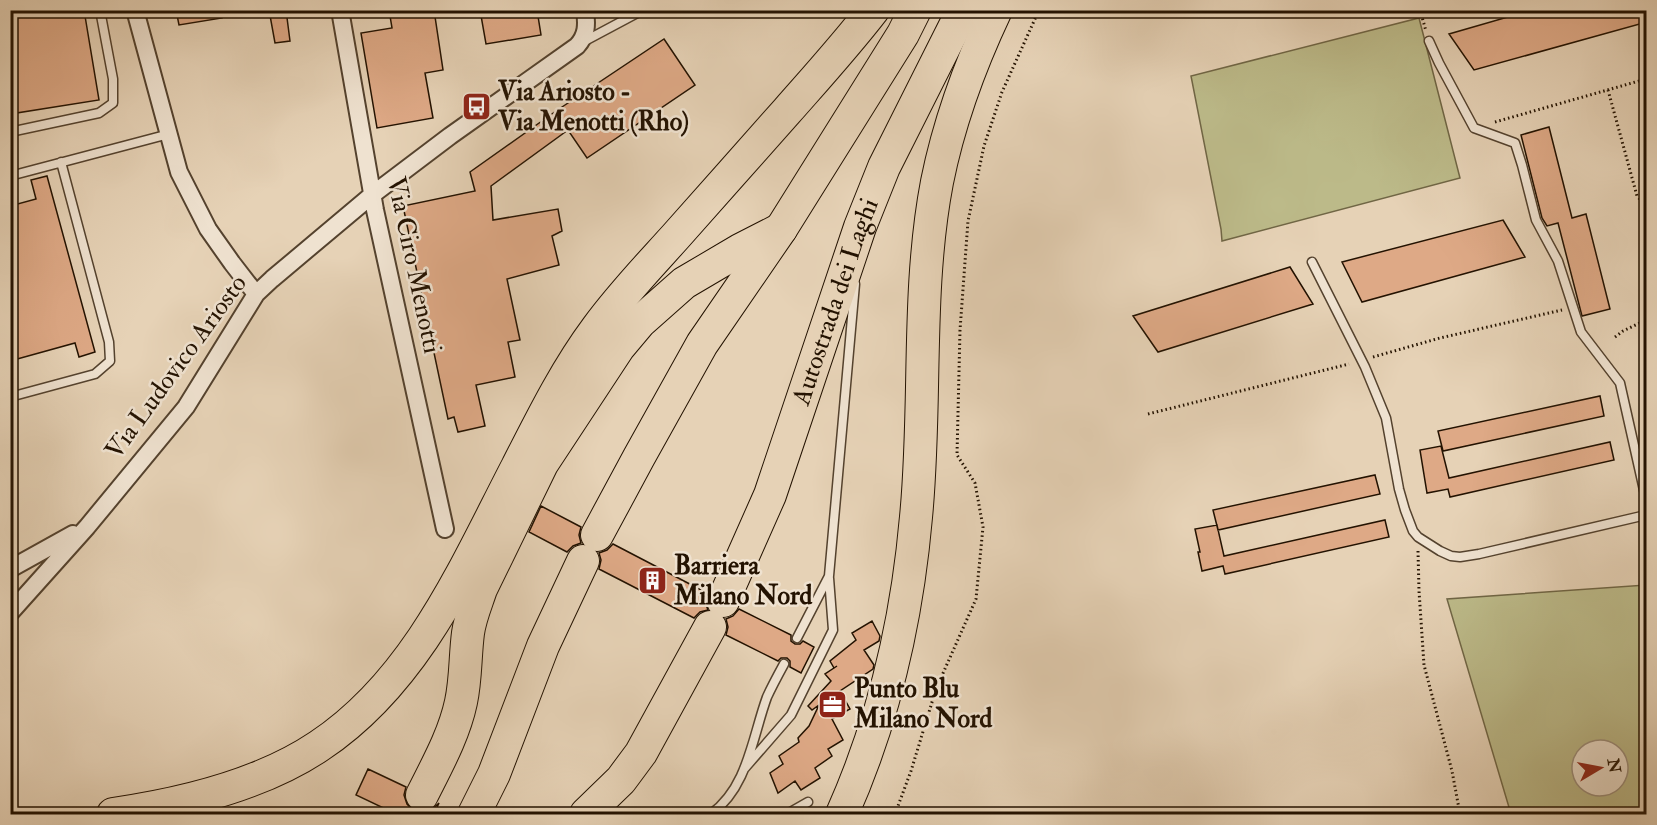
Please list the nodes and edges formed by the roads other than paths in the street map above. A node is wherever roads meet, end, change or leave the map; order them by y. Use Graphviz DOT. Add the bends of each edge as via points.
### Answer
graph roads {
  1 [pos="100,10"];
  2 [pos="135,10"];
  3 [pos="340,10"];
  4 [pos="585,10"];
  5 [pos="643,10"];
  6 [pos="873,10"];
  7 [pos="915,10"];
  8 [pos="963,10"];
  9 [pos="996,10"];
  10 [pos="1429,41"];
  11 [pos="577,45"];
  12 [pos="10,132"];
  13 [pos="169,134"];
  14 [pos="61,162"];
  15 [pos="10,176"];
  16 [pos="372,195"];
  17 [pos="860,227"];
  18 [pos="781,230"];
  19 [pos="1312,261"];
  20 [pos="857,262"];
  21 [pos="856,273"];
  22 [pos="256,294"];
  23 [pos="10,397"];
  24 [pos="1647,499"];
  25 [pos="1647,515"];
  26 [pos="87,527"];
  27 [pos="445,529"];
  28 [pos="10,569"];
  29 [pos="829,576"];
  30 [pos="11,612"];
  31 [pos="797,638"];
  32 [pos="784,664"];
  33 [pos="744,769"];
  34 [pos="422,795"];
  35 [pos="808,802"];
  36 [pos="113,814"];
  37 [pos="474,814"];
  38 [pos="586,814"];
  39 [pos="711,814"];
  40 [pos="787,814"];
  41 [pos="842,814"];
  1 -- 12 [label="lane" via="113,79 113,103 99,114"];
  2 -- 13 [label="street"];
  3 -- 16 [label="street, Via Ciro Menotti"];
  4 -- 11 [label="street" via="586,32"];
  5 -- 11 [label="lane"];
  6 -- 36 [label="highway" via="596,329 558,390 438,616 388,684 348,724 288,763 195,798"];
  7 -- 18 [label="highway"];
  8 -- 17 [label="highway, Autostrada dei Laghi" via="884,167"];
  9 -- 41 [label="highway" via="964,83 938,181 924,302 917,516 909,586 881,711"];
  10 -- 24 [label="lane" via="1474,128 1515,143 1536,220 1558,261 1581,333 1620,383"];
  11 -- 16 [label="street, Via Ludovico Ariosto"];
  13 -- 14 [label="lane"];
  13 -- 22 [label="street" via="179,172 208,229"];
  14 -- 15 [label="lane"];
  14 -- 23 [label="lane" via="109,342 110,361 95,374"];
  16 -- 22 [label="street, Via Ludovico Ariosto"];
  16 -- 27 [label="street, Via Ciro Menotti"];
  17 -- 20 [label="lane"];
  17 -- 38 [label="highway, Autostrada dei Laghi" via="770,495 716,614 641,753 621,780"];
  18 -- 34 [label="highway" via="684,283 640,322 619,347 542,464 473,609 461,703"];
  18 -- 37 [label="highway" via="702,344 590,548 543,646 494,774"];
  19 -- 25 [label="lane" via="1386,418 1399,489 1418,537 1440,551 1460,557"];
  21 -- 29 [label="lane"];
  22 -- 26 [label="street, Via Ludovico Ariosto" via="186,407"];
  26 -- 28 [label="street"];
  26 -- 30 [label="street, Via Ludovico Ariosto"];
  29 -- 31 [label="lane"];
  29 -- 33 [label="lane" via="833,630 791,715"];
  32 -- 33 [label="lane" via="768,696"];
  33 -- 39 [label="lane" via="733,792"];
  35 -- 40 [label="lane"];
}
